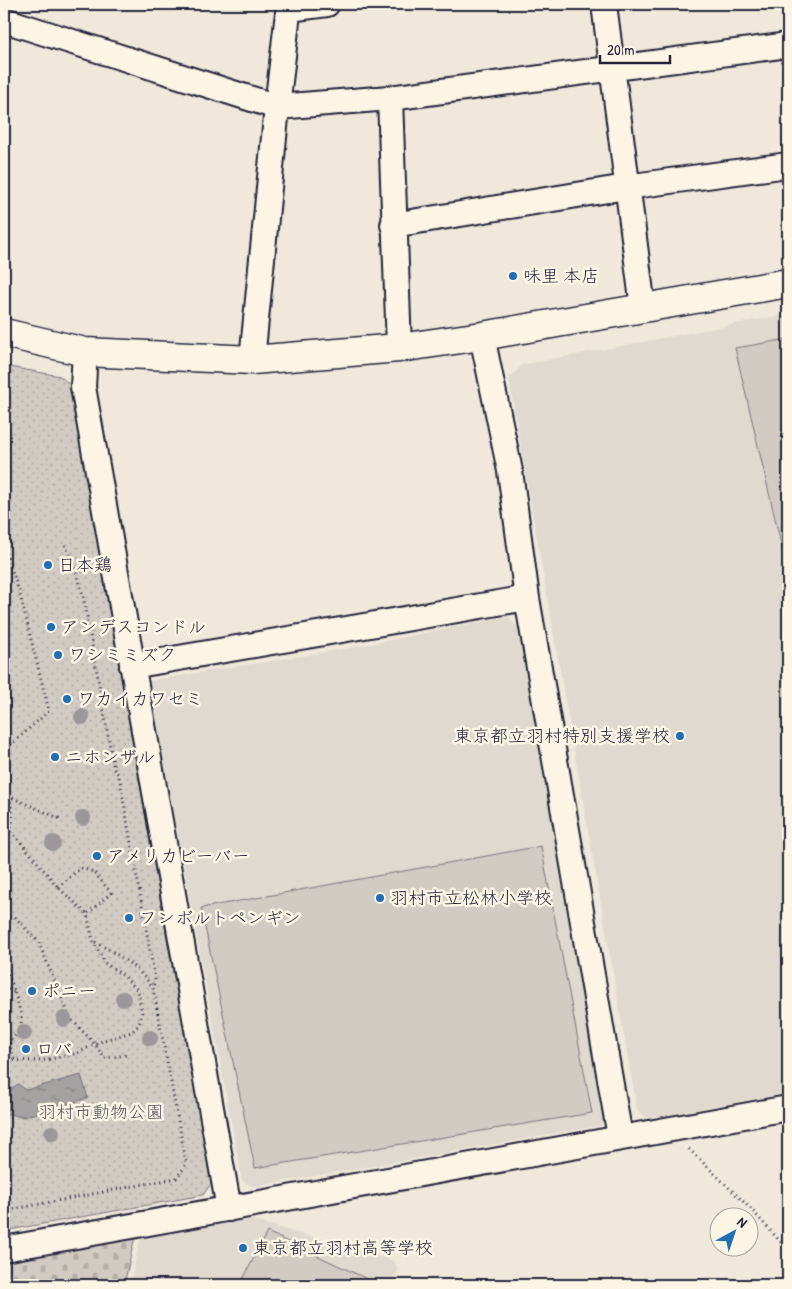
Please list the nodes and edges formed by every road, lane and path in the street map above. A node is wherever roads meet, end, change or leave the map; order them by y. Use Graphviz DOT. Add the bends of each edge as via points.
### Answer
graph roads {
  1 [pos="327,4"];
  2 [pos="604,4"];
  3 [pos="289,6"];
  4 [pos="4,20"];
  5 [pos="788,45"];
  6 [pos="614,68"];
  7 [pos="390,98"];
  8 [pos="277,107"];
  9 [pos="788,165"];
  10 [pos="626,187"];
  11 [pos="393,225"];
  12 [pos="788,283"];
  13 [pos="643,308"];
  14 [pos="4,333"];
  15 [pos="482,336"];
  16 [pos="399,348"];
  17 [pos="85,352"];
  18 [pos="252,360"];
  19 [pos="64,545"];
  20 [pos="4,548"];
  21 [pos="527,598"];
  22 [pos="132,666"];
  23 [pos="4,750"];
  24 [pos="4,777"];
  25 [pos="8,796"];
  26 [pos="63,820"];
  27 [pos="12,832"];
  28 [pos="4,844"];
  29 [pos="58,887"];
  30 [pos="87,914"];
  31 [pos="15,917"];
  32 [pos="93,941"];
  33 [pos="4,965"];
  34 [pos="4,987"];
  35 [pos="153,988"];
  36 [pos="14,993"];
  37 [pos="9,1042"];
  38 [pos="95,1044"];
  39 [pos="4,1045"];
  40 [pos="127,1055"];
  41 [pos="4,1060"];
  42 [pos="14,1060"];
  43 [pos="788,1108"];
  44 [pos="620,1137"];
  45 [pos="686,1145"];
  46 [pos="229,1209"];
  47 [pos="4,1210"];
  48 [pos="4,1249"];
  49 [pos="788,1250"];
  1 -- 3 [label="street"];
  2 -- 6 [label="street"];
  3 -- 8 [label="street"];
  4 -- 8 [label="street"];
  5 -- 6 [label="street"];
  6 -- 7 [label="street"];
  6 -- 10 [label="street"];
  7 -- 8 [label="street"];
  7 -- 11 [label="street"];
  8 -- 18 [label="street"];
  9 -- 10 [label="street"];
  10 -- 11 [label="street"];
  10 -- 13 [label="street"];
  11 -- 16 [label="street"];
  12 -- 13 [label="street"];
  13 -- 15 [label="street"];
  14 -- 17 [label="street"];
  15 -- 16 [label="street"];
  15 -- 21 [label="street" via="510,471"];
  16 -- 18 [label="street"];
  17 -- 18 [label="street"];
  17 -- 22 [label="street" via="83,387"];
  19 -- 35 [label="path" via="76,566 84,599 114,769 119,775 155,979"];
  20 -- 23 [label="path" via="19,591 49,711"];
  21 -- 22 [label="street"];
  21 -- 44 [label="street"];
  22 -- 46 [label="street"];
  24 -- 25 [label="path"];
  25 -- 26 [label="path"];
  25 -- 27 [label="path"];
  27 -- 28 [label="path"];
  27 -- 29 [label="path"];
  29 -- 30 [label="path"];
  29 -- 30 [label="path" via="81,868 94,872 111,893"];
  30 -- 32 [label="path"];
  31 -- 38 [label="path" via="40,942 70,1018"];
  32 -- 35 [label="path" via="123,957"];
  32 -- 38 [label="path" via="105,963 134,985 142,1014 132,1032"];
  33 -- 36 [label="path"];
  34 -- 36 [label="path"];
  35 -- 47 [label="path" via="186,1162 180,1174 176,1178"];
  36 -- 37 [label="path" via="19,1002 21,1023 17,1035"];
  37 -- 39 [label="path"];
  37 -- 42 [label="path"];
  38 -- 40 [label="path" via="104,1058"];
  38 -- 42 [label="path" via="75,1054 40,1061"];
  41 -- 42 [label="path"];
  43 -- 44 [label="street"];
  44 -- 46 [label="street"];
  45 -- 49 [label="path"];
  46 -- 48 [label="street"];
}
